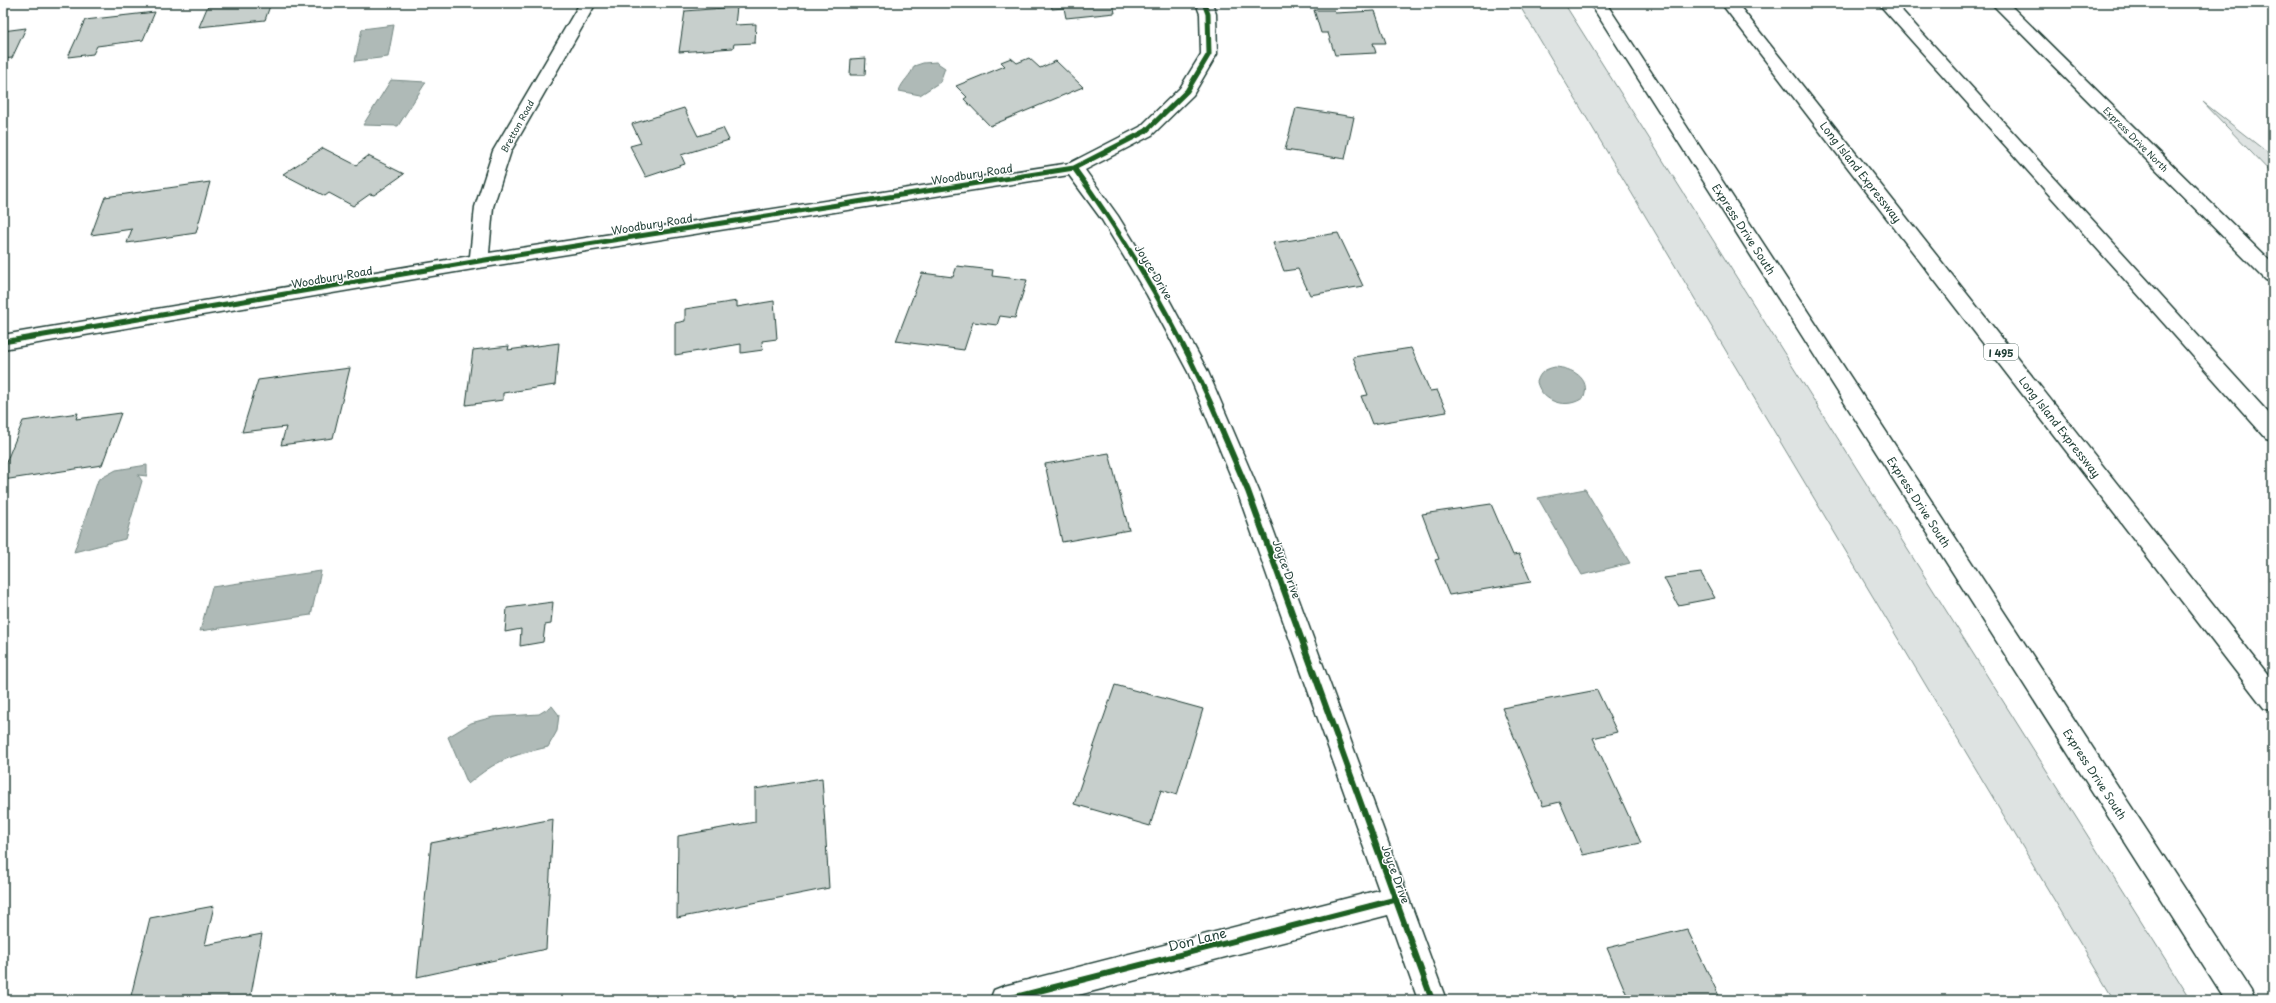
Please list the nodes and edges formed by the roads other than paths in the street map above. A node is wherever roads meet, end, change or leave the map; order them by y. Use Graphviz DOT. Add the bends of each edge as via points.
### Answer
graph roads {
  1 [pos="588,3"];
  2 [pos="1204,3"];
  3 [pos="1598,3"];
  4 [pos="1729,3"];
  5 [pos="1886,3"];
  6 [pos="1999,3"];
  7 [pos="1074,168"];
  8 [pos="479,261"];
  9 [pos="2273,275"];
  10 [pos="3,342"];
  11 [pos="2273,432"];
  12 [pos="2273,700"];
  13 [pos="1394,900"];
  14 [pos="1004,1000"];
  15 [pos="1432,1000"];
  16 [pos="2241,1000"];
  1 -- 8 [label="main road, Bretton Road" via="502,151 484,208"];
  2 -- 7 [label="main road, Woodbury Road" via="1208,14 1209,54 1187,91 1146,131"];
  3 -- 16 [label="main road, Express Drive South"];
  4 -- 12 [label="main road, Long Island Expressway / I 495"];
  5 -- 11 [label="main road"];
  6 -- 9 [label="main road, Express Drive North"];
  7 -- 8 [label="main road, Woodbury Road"];
  7 -- 13 [label="main road, Joyce Drive" via="1117,229 1198,372 1248,491"];
  8 -- 10 [label="main road, Woodbury Road"];
  13 -- 14 [label="main road, Don Lane"];
  13 -- 15 [label="main road, Joyce Drive"];
}
